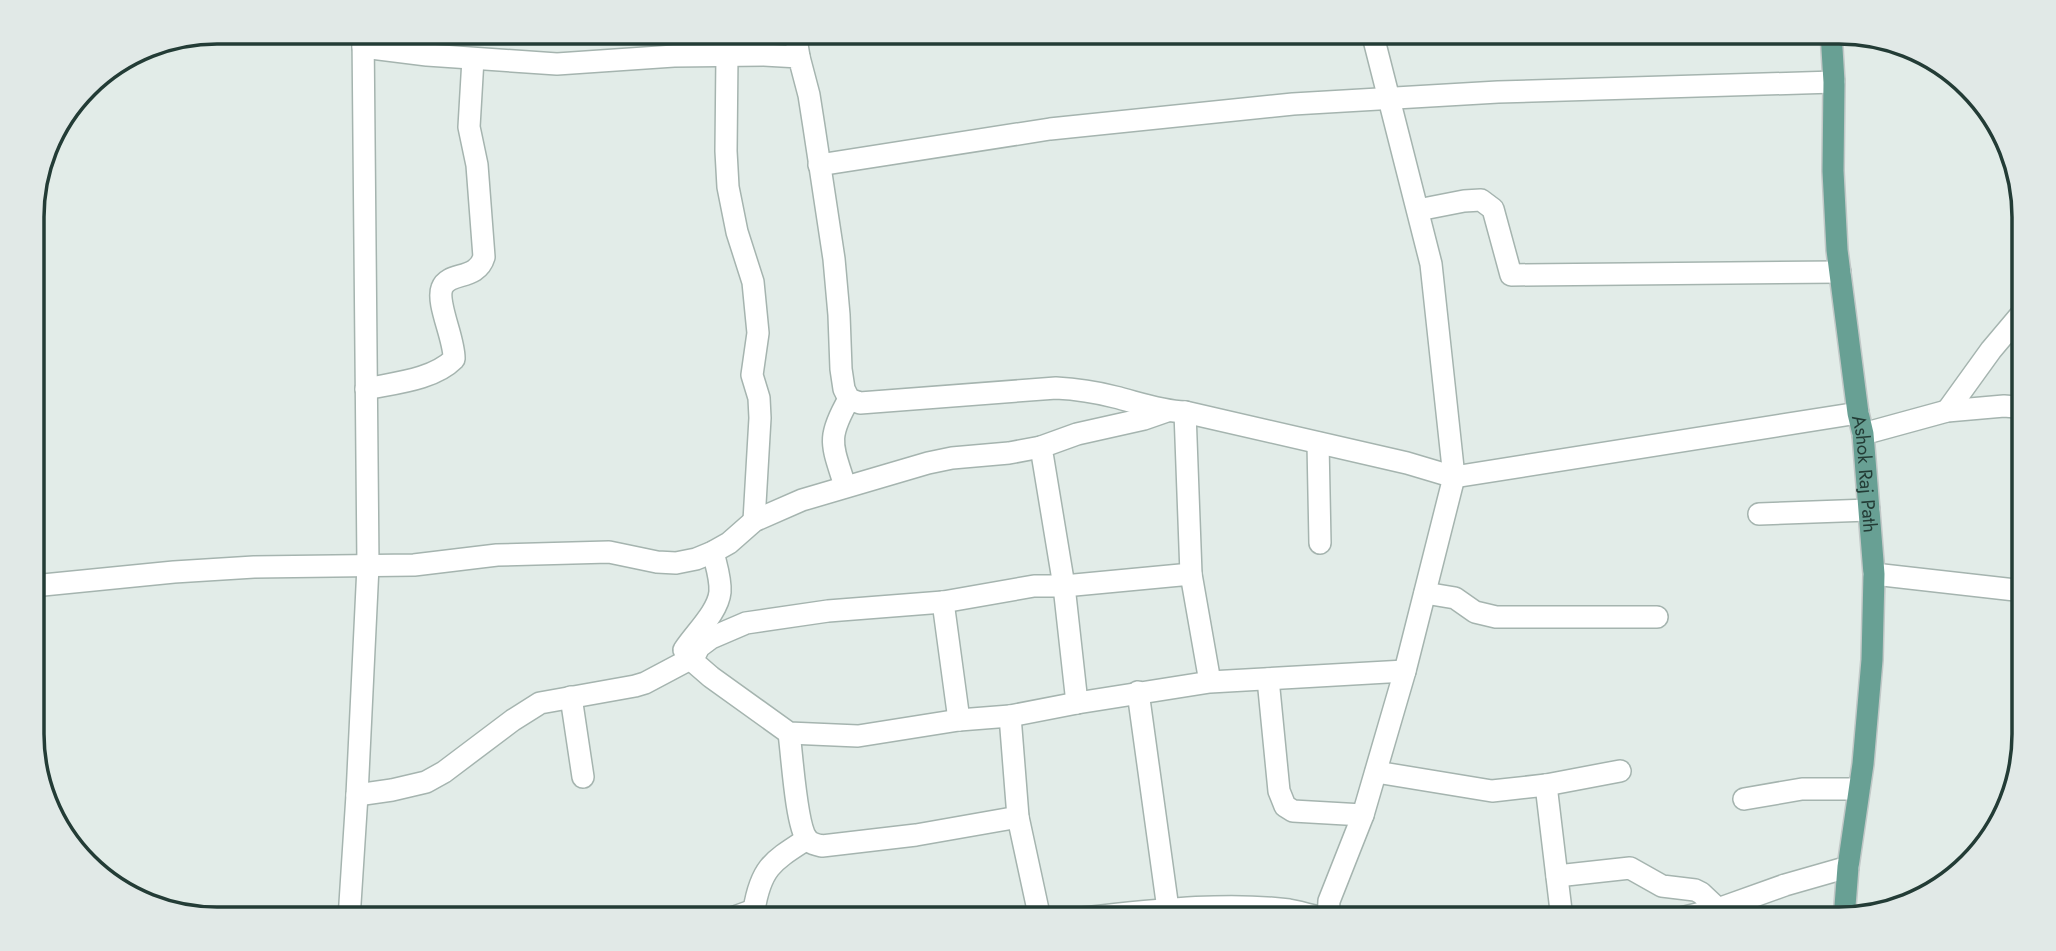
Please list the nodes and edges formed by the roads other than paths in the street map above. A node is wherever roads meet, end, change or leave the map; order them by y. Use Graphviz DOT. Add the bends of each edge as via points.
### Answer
graph roads {
  1 [pos="363,44"];
  2 [pos="391,44"];
  3 [pos="797,44"];
  4 [pos="1375,44"];
  5 [pos="1832,44"];
  6 [pos="727,55"];
  7 [pos="799,57"];
  8 [pos="474,59"];
  9 [pos="1834,82"];
  10 [pos="1388,99"];
  11 [pos="819,165"];
  12 [pos="1418,210"];
  13 [pos="1840,272"];
  14 [pos="2012,325"];
  15 [pos="366,388"];
  16 [pos="849,399"];
  17 [pos="2012,407"];
  18 [pos="1176,411"];
  19 [pos="1947,411"];
  20 [pos="1861,423"];
  21 [pos="1318,443"];
  22 [pos="1041,447"];
  23 [pos="1454,477"];
  24 [pos="845,486"];
  25 [pos="1869,510"];
  26 [pos="1759,514"];
  27 [pos="754,521"];
  28 [pos="1320,542"];
  29 [pos="713,552"];
  30 [pos="368,566"];
  31 [pos="1191,574"];
  32 [pos="1874,574"];
  33 [pos="44,585"];
  34 [pos="1064,586"];
  35 [pos="2012,590"];
  36 [pos="1425,593"];
  37 [pos="943,602"];
  38 [pos="1657,617"];
  39 [pos="694,657"];
  40 [pos="673,668"];
  41 [pos="1405,671"];
  42 [pos="1268,679"];
  43 [pos="1210,682"];
  44 [pos="1138,692"];
  45 [pos="572,697"];
  46 [pos="1077,703"];
  47 [pos="1010,716"];
  48 [pos="959,720"];
  49 [pos="789,733"];
  50 [pos="1620,771"];
  51 [pos="1376,772"];
  52 [pos="583,777"];
  53 [pos="1546,785"];
  54 [pos="1859,789"];
  55 [pos="357,795"];
  56 [pos="1744,799"];
  57 [pos="1363,815"];
  58 [pos="1018,817"];
  59 [pos="807,839"];
  60 [pos="1848,867"];
  61 [pos="1557,876"];
  62 [pos="350,907"];
  63 [pos="756,907"];
  64 [pos="1037,907"];
  65 [pos="1168,907"];
  66 [pos="1328,907"];
  67 [pos="1561,907"];
  68 [pos="1716,907"];
  69 [pos="1724,907"];
  70 [pos="1845,907"];
  1 -- 15 [label="street"];
  2 -- 8 [label="street"];
  3 -- 7 [label="street"];
  4 -- 10 [label="street"];
  5 -- 9 [label="main road, Ashok Raj Path"];
  6 -- 7 [label="street"];
  6 -- 8 [label="street" via="557,64"];
  6 -- 27 [label="street" via="728,187 753,282 758,332 752,375 760,418"];
  7 -- 11 [label="street"];
  8 -- 15 [label="street" via="469,127 477,165 484,257 476,270 446,281 442,287 454,359 420,376"];
  9 -- 10 [label="street"];
  9 -- 13 [label="main road, Ashok Raj Path" via="1833,171"];
  10 -- 11 [label="street" via="1293,104 1050,130"];
  10 -- 12 [label="street"];
  11 -- 16 [label="street" via="834,259 841,369"];
  12 -- 13 [label="street" via="1481,200 1493,209 1511,275"];
  12 -- 23 [label="street" via="1434,283"];
  13 -- 20 [label="main road, Ashok Raj Path"];
  14 -- 19 [label="street"];
  15 -- 30 [label="street"];
  16 -- 18 [label="street" via="874,404 1063,388"];
  16 -- 24 [label="street" via="832,440"];
  17 -- 19 [label="street"];
  18 -- 21 [label="street"];
  18 -- 22 [label="street"];
  18 -- 31 [label="street"];
  19 -- 20 [label="street"];
  20 -- 23 [label="street"];
  20 -- 25 [label="main road, Ashok Raj Path"];
  21 -- 23 [label="street"];
  21 -- 28 [label="street"];
  22 -- 24 [label="street" via="952,458"];
  22 -- 34 [label="street"];
  23 -- 36 [label="street"];
  24 -- 27 [label="street"];
  25 -- 26 [label="street"];
  25 -- 32 [label="main road, Ashok Raj Path"];
  27 -- 29 [label="street"];
  29 -- 30 [label="street" via="676,563 609,552 497,555"];
  29 -- 40 [label="street" via="718,601"];
  30 -- 33 [label="street" via="254,566"];
  30 -- 55 [label="street"];
  31 -- 34 [label="street"];
  31 -- 43 [label="street"];
  32 -- 35 [label="street"];
  32 -- 54 [label="main road, Ashok Raj Path" via="1872,660"];
  34 -- 37 [label="street" via="1034,586"];
  34 -- 46 [label="street"];
  36 -- 38 [label="street" via="1455,598 1475,612 1496,617"];
  36 -- 41 [label="street"];
  37 -- 39 [label="street" via="746,622 711,638"];
  37 -- 48 [label="street"];
  39 -- 40 [label="street"];
  39 -- 49 [label="street" via="711,677"];
  40 -- 45 [label="street" via="635,686"];
  41 -- 42 [label="street"];
  41 -- 51 [label="street"];
  42 -- 43 [label="street"];
  42 -- 57 [label="street" via="1279,791 1285,806 1293,811"];
  43 -- 44 [label="street"];
  44 -- 46 [label="street"];
  44 -- 65 [label="street"];
  45 -- 52 [label="street"];
  45 -- 55 [label="street" via="526,711 426,782"];
  46 -- 47 [label="street"];
  47 -- 48 [label="street"];
  47 -- 58 [label="street"];
  48 -- 49 [label="street" via="858,736"];
  49 -- 59 [label="street" via="800,822"];
  50 -- 53 [label="street"];
  51 -- 53 [label="street" via="1492,791"];
  51 -- 57 [label="street"];
  53 -- 61 [label="street"];
  54 -- 56 [label="street" via="1802,789"];
  54 -- 60 [label="main road, Ashok Raj Path"];
  55 -- 62 [label="street"];
  57 -- 66 [label="street"];
  58 -- 59 [label="street" via="822,846"];
  58 -- 64 [label="street"];
  59 -- 63 [label="street" via="775,860 762,877"];
  60 -- 69 [label="street"];
  60 -- 70 [label="main road, Ashok Raj Path"];
  61 -- 67 [label="street"];
  61 -- 68 [label="street" via="1630,868 1662,886 1702,893"];
}
